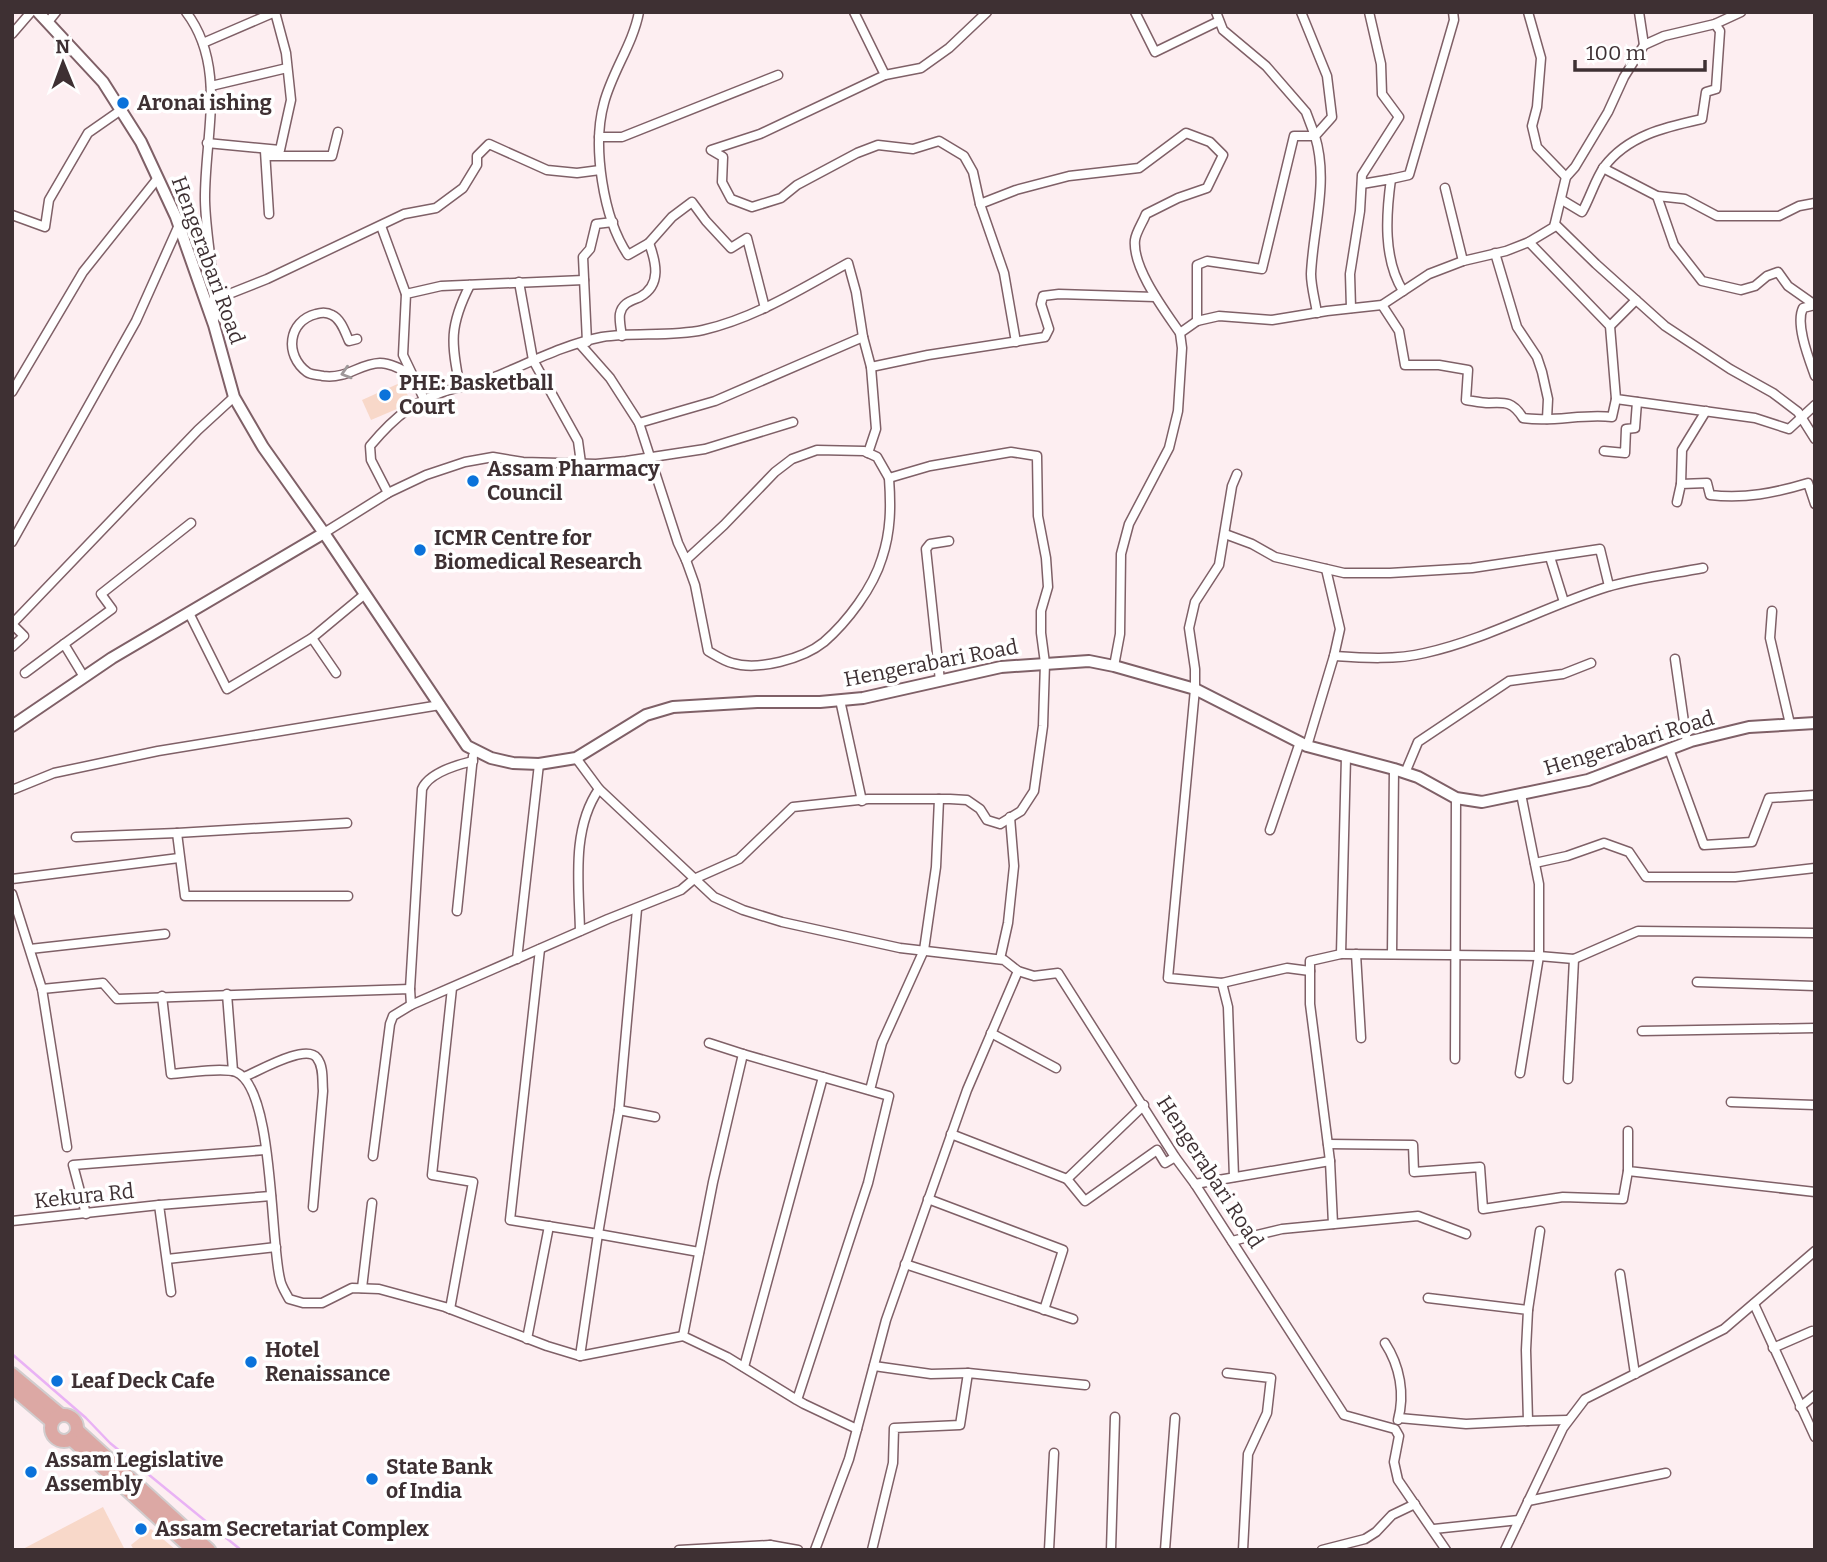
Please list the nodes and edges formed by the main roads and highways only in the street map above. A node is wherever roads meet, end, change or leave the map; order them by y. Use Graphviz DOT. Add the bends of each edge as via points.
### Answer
graph roads {
  1 [pos="38,12"];
  2 [pos="324,533"];
  3 [pos="1815,723"];
  4 [pos="12,726"];
  5 [pos="12,1374"];
  6 [pos="12,1388"];
  7 [pos="56,1419"];
  8 [pos="74,1434"];
  9 [pos="192,1550"];
  10 [pos="209,1550"];
  1 -- 2 [label="main road, Hengerabari Road" via="103,82 141,142 179,225 234,397"];
  2 -- 3 [label="main road, Hengerabari Road" via="473,755 513,763 576,758 646,715 673,707 863,698 1001,667 1089,661 1195,688 1304,744 1418,777 1456,798 1482,802 1588,780 1687,743 1749,727"];
  2 -- 4 [label="main road" via="84,677"];
  5 -- 7 [label="main road"];
  6 -- 7 [label="main road"];
  7 -- 8 [label="main road" via="72,1418"];
  7 -- 8 [label="main road" via="51,1433 56,1440 65,1442"];
  8 -- 9 [label="main road"];
  8 -- 10 [label="main road"];
}
